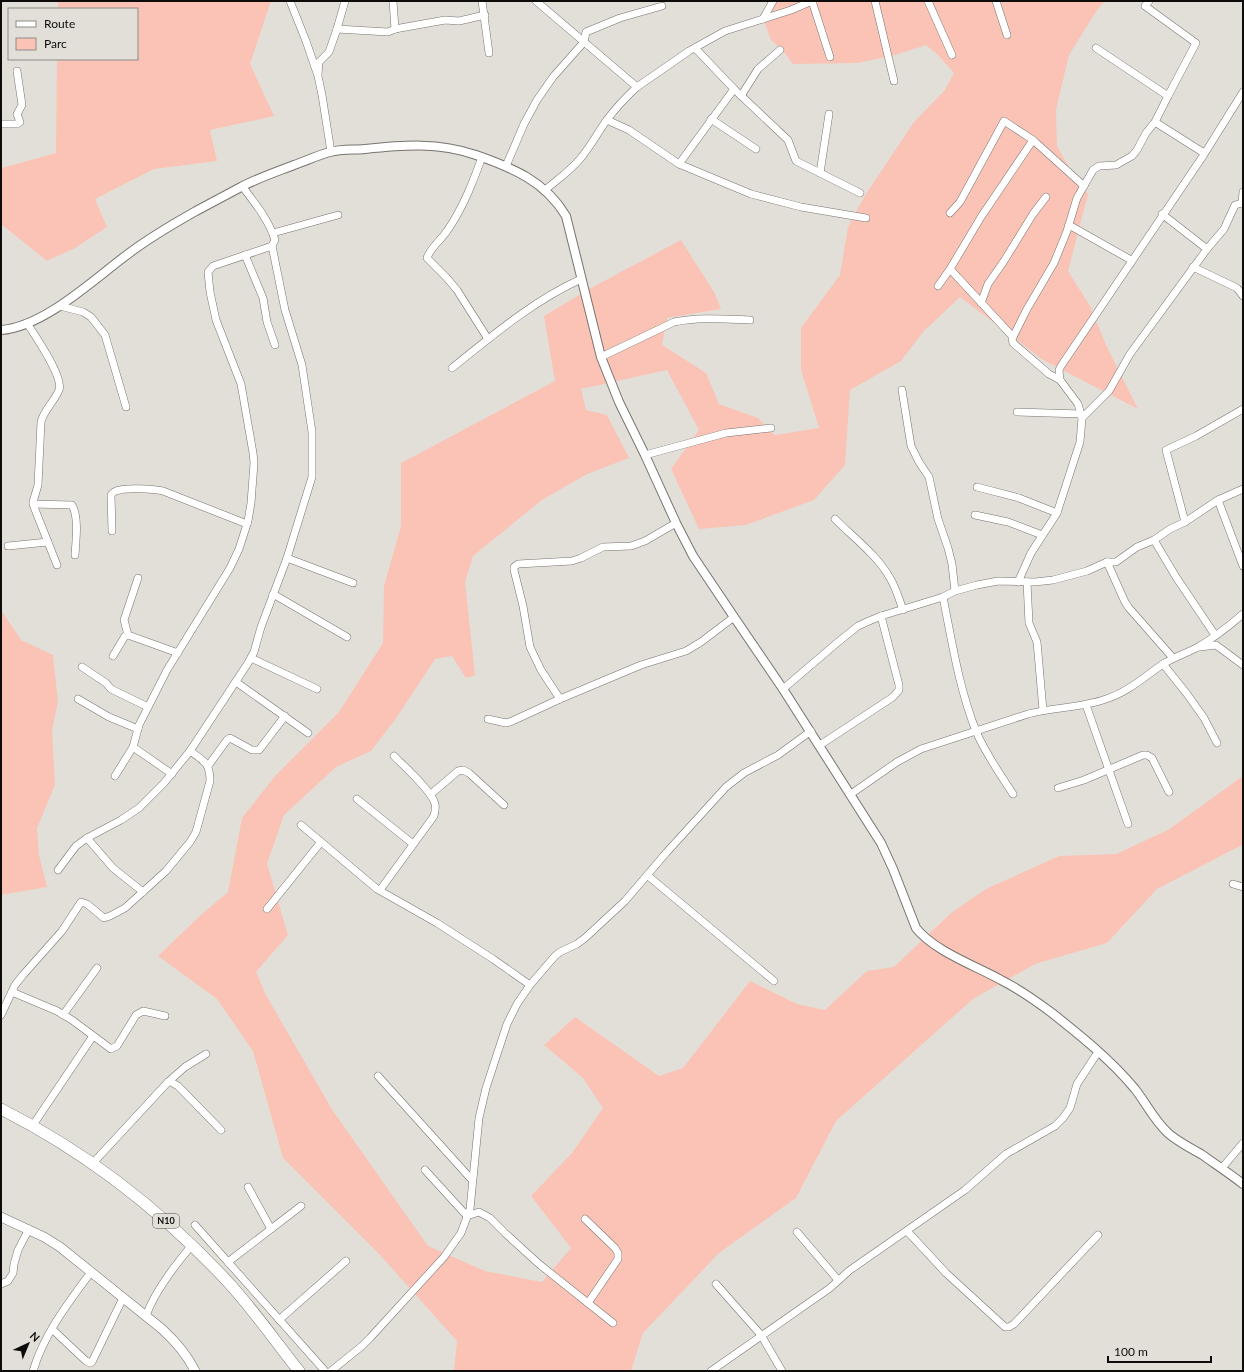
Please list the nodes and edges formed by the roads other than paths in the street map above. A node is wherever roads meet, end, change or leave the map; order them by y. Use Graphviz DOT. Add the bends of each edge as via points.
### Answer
graph roads {
  1 [pos="290,1"];
  2 [pos="345,1"];
  3 [pos="393,1"];
  4 [pos="482,1"];
  5 [pos="536,1"];
  6 [pos="773,1"];
  7 [pos="812,1"];
  8 [pos="875,1"];
  9 [pos="928,1"];
  10 [pos="996,1"];
  11 [pos="1149,1"];
  12 [pos="662,6"];
  13 [pos="485,15"];
  14 [pos="763,19"];
  15 [pos="337,29"];
  16 [pos="395,29"];
  17 [pos="1007,35"];
  18 [pos="584,42"];
  19 [pos="695,48"];
  20 [pos="1096,48"];
  21 [pos="780,50"];
  22 [pos="489,54"];
  23 [pos="952,55"];
  24 [pos="830,57"];
  25 [pos="17,71"];
  26 [pos="318,76"];
  27 [pos="894,81"];
  28 [pos="637,87"];
  29 [pos="734,89"];
  30 [pos="1243,92"];
  31 [pos="741,96"];
  32 [pos="1168,96"];
  33 [pos="829,114"];
  34 [pos="711,119"];
  35 [pos="607,120"];
  36 [pos="1155,122"];
  37 [pos="1,124"];
  38 [pos="1033,140"];
  39 [pos="756,149"];
  40 [pos="331,152"];
  41 [pos="1204,153"];
  42 [pos="482,157"];
  43 [pos="679,164"];
  44 [pos="506,166"];
  45 [pos="820,173"];
  46 [pos="242,186"];
  47 [pos="1084,186"];
  48 [pos="545,190"];
  49 [pos="1243,192"];
  50 [pos="860,193"];
  51 [pos="1046,196"];
  52 [pos="1242,203"];
  53 [pos="950,213"];
  54 [pos="1162,214"];
  55 [pos="338,216"];
  56 [pos="866,218"];
  57 [pos="1069,225"];
  58 [pos="273,233"];
  59 [pos="272,246"];
  60 [pos="1207,249"];
  61 [pos="245,255"];
  62 [pos="1131,260"];
  63 [pos="1193,267"];
  64 [pos="950,269"];
  65 [pos="581,279"];
  66 [pos="938,286"];
  67 [pos="1243,296"];
  68 [pos="981,303"];
  69 [pos="60,306"];
  70 [pos="750,320"];
  71 [pos="27,323"];
  72 [pos="1,330"];
  73 [pos="1013,337"];
  74 [pos="488,339"];
  75 [pos="275,345"];
  76 [pos="601,357"];
  77 [pos="452,368"];
  78 [pos="1060,380"];
  79 [pos="902,390"];
  80 [pos="126,407"];
  81 [pos="1243,409"];
  82 [pos="1017,412"];
  83 [pos="1082,416"];
  84 [pos="771,428"];
  85 [pos="645,455"];
  86 [pos="977,487"];
  87 [pos="1243,489"];
  88 [pos="1218,500"];
  89 [pos="34,504"];
  90 [pos="1057,513"];
  91 [pos="975,515"];
  92 [pos="835,519"];
  93 [pos="1185,522"];
  94 [pos="676,523"];
  95 [pos="247,524"];
  96 [pos="112,531"];
  97 [pos="1042,535"];
  98 [pos="1154,540"];
  99 [pos="48,542"];
  100 [pos="8,546"];
  101 [pos="76,555"];
  102 [pos="287,558"];
  103 [pos="1107,562"];
  104 [pos="57,565"];
  105 [pos="1243,566"];
  106 [pos="138,578"];
  107 [pos="1018,582"];
  108 [pos="1027,582"];
  109 [pos="353,583"];
  110 [pos="955,591"];
  111 [pos="273,594"];
  112 [pos="943,597"];
  113 [pos="903,610"];
  114 [pos="1243,614"];
  115 [pos="881,616"];
  116 [pos="734,617"];
  117 [pos="128,634"];
  118 [pos="1216,635"];
  119 [pos="347,637"];
  120 [pos="1198,647"];
  121 [pos="178,652"];
  122 [pos="113,656"];
  123 [pos="251,658"];
  124 [pos="1173,658"];
  125 [pos="1163,664"];
  126 [pos="1243,665"];
  127 [pos="82,667"];
  128 [pos="236,682"];
  129 [pos="316,689"];
  130 [pos="783,689"];
  131 [pos="78,699"];
  132 [pos="560,699"];
  133 [pos="1086,705"];
  134 [pos="148,707"];
  135 [pos="1043,710"];
  136 [pos="285,716"];
  137 [pos="488,719"];
  138 [pos="138,729"];
  139 [pos="811,731"];
  140 [pos="976,732"];
  141 [pos="308,733"];
  142 [pos="1217,743"];
  143 [pos="820,745"];
  144 [pos="133,747"];
  145 [pos="190,751"];
  146 [pos="394,756"];
  147 [pos="208,766"];
  148 [pos="1110,770"];
  149 [pos="172,774"];
  150 [pos="114,776"];
  151 [pos="1058,788"];
  152 [pos="1169,792"];
  153 [pos="431,794"];
  154 [pos="851,794"];
  155 [pos="1013,794"];
  156 [pos="357,799"];
  157 [pos="504,806"];
  158 [pos="1128,824"];
  159 [pos="301,825"];
  160 [pos="87,838"];
  161 [pos="321,842"];
  162 [pos="414,844"];
  163 [pos="58,870"];
  164 [pos="647,875"];
  165 [pos="1233,884"];
  166 [pos="1243,887"];
  167 [pos="380,890"];
  168 [pos="142,892"];
  169 [pos="267,909"];
  170 [pos="97,968"];
  171 [pos="774,981"];
  172 [pos="530,985"];
  173 [pos="12,992"];
  174 [pos="63,1015"];
  175 [pos="1,1016"];
  176 [pos="165,1016"];
  177 [pos="93,1036"];
  178 [pos="1098,1052"];
  179 [pos="206,1054"];
  180 [pos="378,1076"];
  181 [pos="168,1082"];
  182 [pos="1,1109"];
  183 [pos="33,1125"];
  184 [pos="221,1130"];
  185 [pos="1243,1143"];
  186 [pos="93,1163"];
  187 [pos="1222,1168"];
  188 [pos="425,1170"];
  189 [pos="472,1180"];
  190 [pos="1243,1184"];
  191 [pos="248,1187"];
  192 [pos="301,1206"];
  193 [pos="467,1216"];
  194 [pos="1,1217"];
  195 [pos="585,1219"];
  196 [pos="195,1225"];
  197 [pos="29,1229"];
  198 [pos="271,1229"];
  199 [pos="907,1231"];
  200 [pos="797,1232"];
  201 [pos="1098,1235"];
  202 [pos="192,1246"];
  203 [pos="346,1261"];
  204 [pos="228,1262"];
  205 [pos="91,1272"];
  206 [pos="838,1280"];
  207 [pos="1,1284"];
  208 [pos="716,1284"];
  209 [pos="123,1298"];
  210 [pos="588,1303"];
  211 [pos="146,1316"];
  212 [pos="279,1320"];
  213 [pos="613,1322"];
  214 [pos="52,1328"];
  215 [pos="761,1335"];
  216 [pos="713,1370"];
  217 [pos="33,1371"];
  218 [pos="195,1371"];
  219 [pos="299,1371"];
  220 [pos="325,1371"];
  221 [pos="331,1371"];
  222 [pos="782,1371"];
  1 -- 26 [label="street"];
  2 -- 15 [label="street"];
  3 -- 16 [label="street"];
  4 -- 13 [label="street"];
  5 -- 18 [label="street"];
  6 -- 14 [label="street"];
  7 -- 14 [label="street"];
  7 -- 24 [label="street"];
  8 -- 27 [label="street"];
  9 -- 23 [label="street"];
  10 -- 17 [label="street"];
  11 -- 32 [label="street" via="1145,6 1196,43"];
  12 -- 18 [label="street" via="620,18 586,32"];
  13 -- 16 [label="street"];
  13 -- 22 [label="street"];
  14 -- 19 [label="street" via="725,31"];
  15 -- 16 [label="street" via="388,32"];
  15 -- 26 [label="street" via="329,52 319,62"];
  18 -- 28 [label="street"];
  18 -- 44 [label="street" via="553,77 537,100"];
  19 -- 28 [label="street"];
  19 -- 29 [label="street"];
  20 -- 32 [label="street"];
  21 -- 31 [label="street" via="758,69"];
  25 -- 37 [label="street" via="22,105 17,114 20,122"];
  26 -- 40 [label="street"];
  28 -- 35 [label="street"];
  29 -- 31 [label="street"];
  29 -- 34 [label="street"];
  30 -- 41 [label="street"];
  31 -- 45 [label="street" via="788,140 796,161"];
  32 -- 36 [label="street"];
  33 -- 45 [label="street"];
  34 -- 39 [label="street"];
  34 -- 43 [label="street"];
  35 -- 43 [label="street" via="629,130"];
  35 -- 48 [label="street" via="580,160"];
  36 -- 41 [label="street"];
  36 -- 47 [label="street" via="1132,156 1116,165 1096,167"];
  38 -- 47 [label="street"];
  38 -- 53 [label="street" via="1004,121 960,202"];
  38 -- 64 [label="street" via="981,217"];
  40 -- 42 [label="street" via="432,145"];
  40 -- 46 [label="street"];
  41 -- 54 [label="street"];
  42 -- 44 [label="street"];
  42 -- 74 [label="street" via="458,212 427,258 457,290"];
  43 -- 56 [label="street" via="751,194 801,207"];
  44 -- 48 [label="street"];
  45 -- 50 [label="street"];
  46 -- 58 [label="street"];
  46 -- 69 [label="street" via="151,237"];
  47 -- 57 [label="street" via="1077,198"];
  48 -- 65 [label="street" via="559,204 566,216"];
  49 -- 52 [label="street"];
  51 -- 68 [label="street" via="988,284"];
  52 -- 60 [label="street" via="1235,206 1224,229"];
  54 -- 60 [label="street"];
  54 -- 62 [label="street"];
  55 -- 58 [label="street"];
  57 -- 62 [label="street"];
  57 -- 73 [label="street" via="1054,263"];
  58 -- 59 [label="street" via="275,240"];
  59 -- 61 [label="street"];
  59 -- 102 [label="street" via="285,310 302,365 312,432 312,477"];
  60 -- 63 [label="street"];
  61 -- 75 [label="street" via="263,298 267,322"];
  61 -- 95 [label="street" via="212,266 208,277 216,320 241,384 253,453 253,485"];
  62 -- 78 [label="street" via="1061,366"];
  63 -- 67 [label="street" via="1237,288"];
  63 -- 83 [label="street" via="1130,354 1109,391"];
  64 -- 66 [label="street"];
  64 -- 68 [label="street"];
  65 -- 74 [label="street" via="537,303"];
  65 -- 76 [label="street"];
  68 -- 73 [label="street"];
  69 -- 71 [label="street"];
  69 -- 80 [label="street" via="83,312 91,317 105,335"];
  70 -- 76 [label="street" via="714,318 674,322"];
  71 -- 72 [label="street" via="11,330"];
  71 -- 89 [label="street" via="48,357 60,386 42,415 38,485"];
  73 -- 78 [label="street" via="1014,343 1049,374"];
  74 -- 77 [label="street"];
  76 -- 85 [label="street" via="619,402"];
  78 -- 83 [label="street" via="1076,400"];
  79 -- 110 [label="street" via="911,446 929,477 938,519 952,564"];
  81 -- 93 [label="street" via="1166,450"];
  82 -- 83 [label="street"];
  83 -- 90 [label="street" via="1080,442"];
  84 -- 85 [label="street" via="726,433"];
  85 -- 94 [label="street"];
  86 -- 90 [label="street" via="1019,498"];
  87 -- 88 [label="street"];
  88 -- 93 [label="street"];
  88 -- 105 [label="street"];
  89 -- 99 [label="street"];
  89 -- 101 [label="street" via="72,504 76,517"];
  90 -- 97 [label="street"];
  91 -- 97 [label="street" via="1008,522"];
  92 -- 113 [label="street" via="884,568"];
  93 -- 98 [label="street" via="1170,528"];
  94 -- 116 [label="street" via="693,556"];
  94 -- 132 [label="street" via="631,546 603,547 572,561 518,564 514,567 530,648"];
  95 -- 96 [label="street" via="163,491 126,490 116,491 111,495"];
  95 -- 121 [label="street" via="230,568"];
  97 -- 107 [label="street"];
  98 -- 103 [label="street" via="1137,547 1116,562"];
  98 -- 118 [label="street"];
  99 -- 100 [label="street"];
  99 -- 104 [label="street"];
  102 -- 109 [label="street"];
  102 -- 111 [label="street"];
  103 -- 108 [label="street" via="1072,576"];
  103 -- 124 [label="street" via="1129,608"];
  106 -- 117 [label="street" via="124,620"];
  107 -- 108 [label="street"];
  107 -- 110 [label="street" via="998,581"];
  108 -- 135 [label="street" via="1029,623 1038,642"];
  110 -- 112 [label="street"];
  111 -- 119 [label="street"];
  111 -- 123 [label="street"];
  112 -- 113 [label="street"];
  112 -- 140 [label="street" via="962,684"];
  113 -- 115 [label="street"];
  114 -- 118 [label="street"];
  115 -- 130 [label="street" via="858,626"];
  115 -- 143 [label="street" via="899,685 898,690 892,697"];
  116 -- 130 [label="street"];
  116 -- 132 [label="street" via="686,651 641,665"];
  117 -- 121 [label="street"];
  117 -- 122 [label="street"];
  118 -- 120 [label="street"];
  120 -- 124 [label="street"];
  120 -- 126 [label="street" via="1216,645"];
  121 -- 134 [label="street"];
  123 -- 128 [label="street"];
  123 -- 129 [label="street"];
  124 -- 125 [label="street"];
  125 -- 133 [label="street" via="1128,689"];
  125 -- 142 [label="street" via="1204,718"];
  127 -- 134 [label="street" via="106,682 111,689"];
  128 -- 136 [label="street"];
  128 -- 145 [label="street"];
  130 -- 139 [label="street"];
  131 -- 138 [label="street" via="109,717"];
  132 -- 137 [label="street" via="510,722"];
  133 -- 135 [label="street"];
  133 -- 148 [label="street"];
  134 -- 138 [label="street"];
  135 -- 140 [label="street"];
  136 -- 141 [label="street"];
  136 -- 147 [label="street" via="259,750 252,750 230,738"];
  138 -- 144 [label="street"];
  139 -- 143 [label="street"];
  139 -- 164 [label="street" via="778,755 744,772 736,779"];
  140 -- 154 [label="street" via="921,749 897,762"];
  140 -- 155 [label="street"];
  143 -- 154 [label="street"];
  144 -- 149 [label="street"];
  144 -- 150 [label="street"];
  145 -- 147 [label="street"];
  145 -- 149 [label="street"];
  146 -- 153 [label="street"];
  147 -- 168 [label="street" via="210,781 194,837 166,871"];
  148 -- 151 [label="street"];
  148 -- 152 [label="street" via="1147,755 1152,758"];
  148 -- 158 [label="street"];
  149 -- 160 [label="street" via="139,808"];
  153 -- 157 [label="street" via="458,771 463,770"];
  153 -- 162 [label="street" via="436,808 434,816"];
  154 -- 178 [label="street" via="881,843 921,935 1023,993"];
  156 -- 162 [label="street"];
  159 -- 161 [label="street"];
  160 -- 163 [label="street" via="76,846"];
  160 -- 168 [label="street" via="113,868"];
  161 -- 167 [label="street"];
  161 -- 169 [label="street"];
  162 -- 167 [label="street"];
  164 -- 171 [label="street"];
  164 -- 172 [label="street" via="625,901 585,938 560,952"];
  165 -- 166 [label="street"];
  167 -- 172 [label="street" via="438,923"];
  168 -- 173 [label="street" via="125,908 104,918 81,902 62,931 22,975"];
  170 -- 174 [label="street"];
  172 -- 189 [label="street" via="516,1004 507,1024 486,1088 478,1118"];
  173 -- 174 [label="street"];
  173 -- 175 [label="street"];
  174 -- 177 [label="street"];
  176 -- 177 [label="street" via="139,1012 117,1046 111,1049"];
  177 -- 183 [label="street"];
  178 -- 187 [label="street" via="1136,1090 1168,1133"];
  178 -- 199 [label="street" via="1080,1078 1070,1108 1055,1126 1006,1154 972,1185"];
  179 -- 181 [label="street"];
  180 -- 189 [label="street"];
  181 -- 184 [label="street" via="178,1086"];
  181 -- 186 [label="street"];
  182 -- 183 [label="highway, N10"];
  183 -- 186 [label="highway, N10"];
  185 -- 187 [label="street"];
  186 -- 202 [label="highway, N10" via="154,1210"];
  187 -- 190 [label="street"];
  188 -- 193 [label="street"];
  189 -- 193 [label="street" via="470,1209"];
  191 -- 198 [label="street"];
  192 -- 198 [label="street"];
  193 -- 210 [label="street" via="479,1212 490,1218 539,1264"];
  193 -- 221 [label="street" via="461,1232 444,1256 362,1346"];
  194 -- 197 [label="main road"];
  195 -- 210 [label="street" via="618,1253 618,1259"];
  196 -- 204 [label="street"];
  197 -- 205 [label="main road" via="60,1247"];
  197 -- 207 [label="street" via="18,1250 13,1273 8,1281"];
  198 -- 204 [label="street"];
  199 -- 201 [label="street" via="946,1273 1005,1327 1014,1324"];
  199 -- 206 [label="street"];
  200 -- 206 [label="street"];
  202 -- 211 [label="street" via="150,1304"];
  202 -- 219 [label="highway, N10" via="251,1309"];
  203 -- 212 [label="street"];
  204 -- 212 [label="street"];
  205 -- 209 [label="main road"];
  205 -- 214 [label="street"];
  206 -- 215 [label="street"];
  208 -- 215 [label="street"];
  209 -- 211 [label="main road"];
  209 -- 214 [label="street" via="90,1363"];
  210 -- 213 [label="street"];
  211 -- 218 [label="main road" via="174,1340"];
  212 -- 220 [label="street"];
  214 -- 217 [label="street" via="38,1354"];
  215 -- 216 [label="street"];
  215 -- 222 [label="street"];
}
